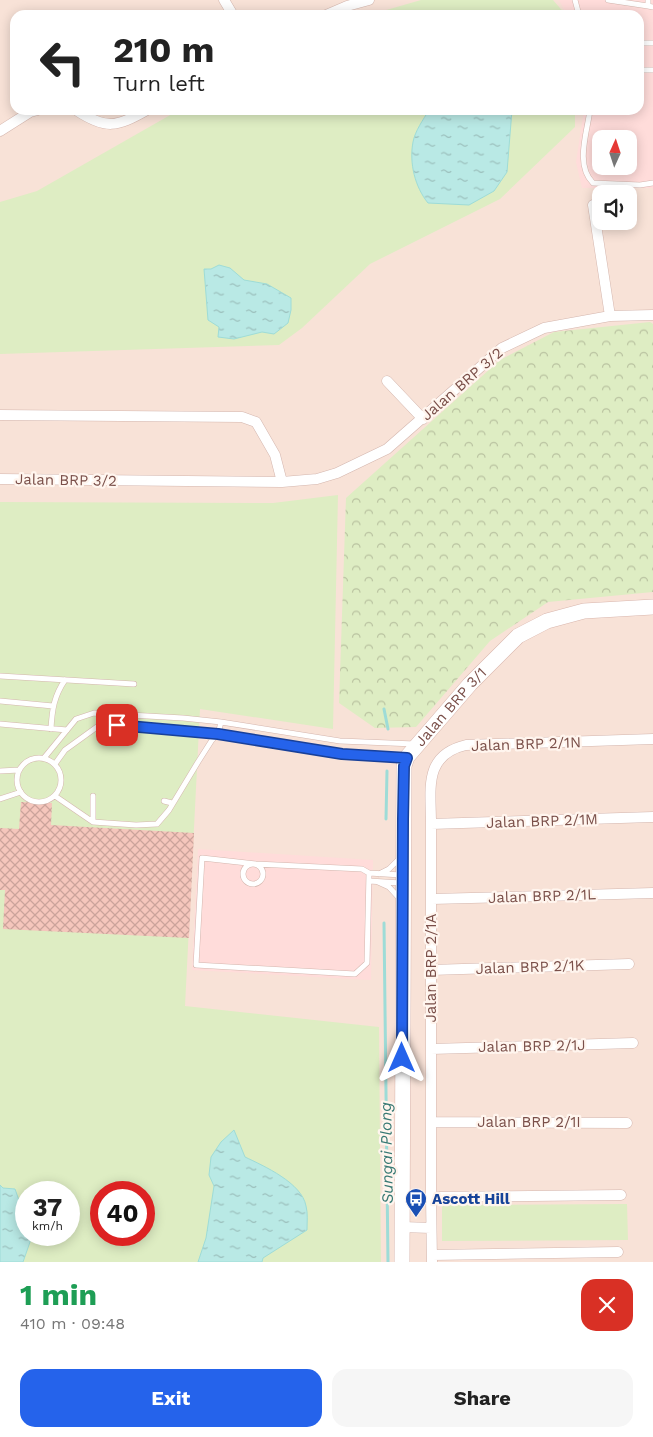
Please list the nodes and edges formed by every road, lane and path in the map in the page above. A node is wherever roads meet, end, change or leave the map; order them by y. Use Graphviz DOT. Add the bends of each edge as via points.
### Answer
graph roads {
  1 [pos="369,0"];
  2 [pos="608,0"];
  3 [pos="345,3"];
  4 [pos="649,4"];
  5 [pos="334,10"];
  6 [pos="25,115"];
  7 [pos="84,115"];
  8 [pos="138,115"];
  9 [pos="589,115"];
  10 [pos="0,130"];
  11 [pos="653,183"];
  12 [pos="597,230"];
  13 [pos="653,315"];
  14 [pos="610,316"];
  15 [pos="387,381"];
  16 [pos="0,415"];
  17 [pos="423,419"];
  18 [pos="0,479"];
  19 [pos="282,482"];
  20 [pos="653,607"];
  21 [pos="0,676"];
  22 [pos="65,680"];
  23 [pos="134,684"];
  24 [pos="0,701"];
  25 [pos="53,706"];
  26 [pos="221,722"];
  27 [pos="0,724"];
  28 [pos="50,729"];
  29 [pos="67,730"];
  30 [pos="218,734"];
  31 [pos="653,739"];
  32 [pos="417,744"];
  33 [pos="44,758"];
  34 [pos="407,758"];
  35 [pos="54,764"];
  36 [pos="19,770"];
  37 [pos="0,771"];
  38 [pos="20,792"];
  39 [pos="55,796"];
  40 [pos="93,796"];
  41 [pos="0,799"];
  42 [pos="164,801"];
  43 [pos="172,803"];
  44 [pos="653,817"];
  45 [pos="93,822"];
  46 [pos="431,824"];
  47 [pos="403,854"];
  48 [pos="256,864"];
  49 [pos="369,874"];
  50 [pos="378,874"];
  51 [pos="403,879"];
  52 [pos="369,881"];
  53 [pos="378,882"];
  54 [pos="653,893"];
  55 [pos="432,899"];
  56 [pos="403,904"];
  57 [pos="630,964"];
  58 [pos="431,970"];
  59 [pos="633,1043"];
  60 [pos="431,1049"];
  61 [pos="431,1122"];
  62 [pos="628,1123"];
  63 [pos="621,1195"];
  64 [pos="431,1197"];
  65 [pos="402,1227"];
  66 [pos="431,1228"];
  67 [pos="618,1252"];
  68 [pos="432,1258"];
  69 [pos="402,1262"];
  1 -- 3 [label="street"];
  2 -- 4 [label="lane"];
  3 -- 5 [label="street"];
  6 -- 10 [label="street"];
  7 -- 8 [label="street" via="103,124 126,122"];
  9 -- 11 [label="lane" via="582,162 587,177 593,183 640,186"];
  12 -- 14 [label="street"];
  13 -- 14 [label="street, Jalan BRP 3/2"];
  14 -- 17 [label="street, Jalan BRP 3/2" via="544,328 502,348"];
  15 -- 17 [label="street"];
  16 -- 19 [label="street" via="250,418 256,422 275,455"];
  17 -- 19 [label="street, Jalan BRP 3/2" via="387,449 337,473 317,479"];
  18 -- 19 [label="street, Jalan BRP 3/2"];
  20 -- 32 [label="street, Jalan BRP 3/1" via="584,612 547,622 518,636"];
  21 -- 22 [label="lane"];
  22 -- 23 [label="lane"];
  22 -- 25 [label="lane"];
  24 -- 25 [label="lane"];
  25 -- 28 [label="lane"];
  26 -- 29 [label="lane" via="94,713 76,719"];
  26 -- 30 [label="lane"];
  26 -- 32 [label="lane" via="340,741"];
  27 -- 28 [label="lane"];
  28 -- 29 [label="lane"];
  29 -- 33 [label="lane"];
  30 -- 34 [label="lane" via="342,754"];
  30 -- 35 [label="lane" via="100,724 65,750"];
  30 -- 43 [label="lane"];
  31 -- 46 [label="street, Jalan BRP 2/1N" via="466,745 456,748 443,755 434,766"];
  32 -- 34 [label="street, Jalan BRP 3/1"];
  33 -- 35 [label="lane"];
  33 -- 36 [label="lane" via="30,759"];
  34 -- 47 [label="street, Jalan BRP 3/1" via="404,766"];
  35 -- 39 [label="lane" via="62,778"];
  36 -- 37 [label="lane"];
  36 -- 38 [label="lane" via="17,786"];
  38 -- 39 [label="lane" via="32,801 43,802"];
  38 -- 41 [label="lane"];
  39 -- 45 [label="lane"];
  40 -- 45 [label="lane"];
  42 -- 43 [label="lane"];
  43 -- 45 [label="lane" via="157,824"];
  44 -- 46 [label="street, Jalan BRP 2/1M"];
  46 -- 55 [label="street, Jalan BRP 2/1A"];
  47 -- 50 [label="lane" via="396,864"];
  47 -- 51 [label="street, Jalan BRP 3/1"];
  48 -- 48 [label="lane" via="264,873 262,880 251,884 242,875 249,864"];
  48 -- 49 [label="lane" via="362,868"];
  48 -- 52 [label="lane" via="202,858 196,965 355,974 367,963"];
  49 -- 50 [label="lane"];
  49 -- 52 [label="lane"];
  50 -- 51 [label="lane"];
  51 -- 53 [label="lane"];
  51 -- 56 [label="street, Jalan BRP 3/1"];
  52 -- 53 [label="lane"];
  53 -- 56 [label="lane" via="389,887"];
  54 -- 55 [label="street, Jalan BRP 2/1L"];
  55 -- 58 [label="street, Jalan BRP 2/1A"];
  56 -- 65 [label="street, Jalan BRP 3/1"];
  57 -- 58 [label="street, Jalan BRP 2/1K"];
  58 -- 60 [label="street, Jalan BRP 2/1A"];
  59 -- 60 [label="street, Jalan BRP 2/1J"];
  60 -- 61 [label="street, Jalan BRP 2/1A"];
  61 -- 62 [label="street, Jalan BRP 2/1I"];
  61 -- 64 [label="street, Jalan BRP 2/1A"];
  63 -- 64 [label="street"];
  64 -- 66 [label="street, Jalan BRP 2/1A"];
  65 -- 66 [label="street"];
  65 -- 69 [label="street, Jalan BRP 3/1"];
  66 -- 68 [label="street, Jalan BRP 2/1A"];
  67 -- 68 [label="street"];
}
